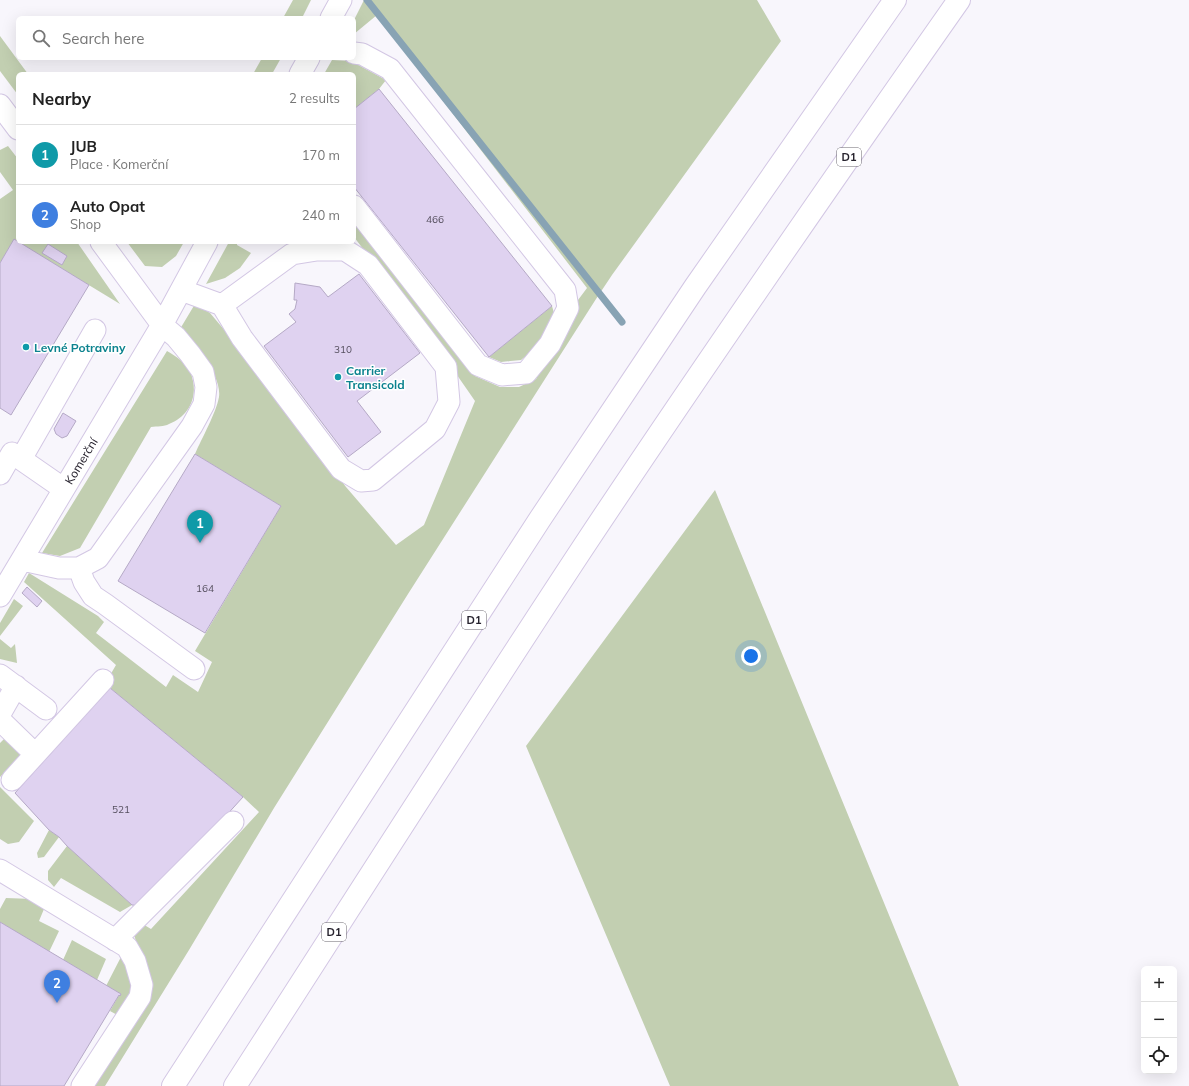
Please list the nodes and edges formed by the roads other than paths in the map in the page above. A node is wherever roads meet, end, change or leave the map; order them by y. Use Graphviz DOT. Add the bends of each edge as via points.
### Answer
graph roads {
  1 [pos="340,0"];
  2 [pos="894,0"];
  3 [pos="959,0"];
  4 [pos="332,16"];
  5 [pos="356,53"];
  6 [pos="0,105"];
  7 [pos="11,129"];
  8 [pos="356,209"];
  9 [pos="102,244"];
  10 [pos="206,244"];
  11 [pos="181,290"];
  12 [pos="222,305"];
  13 [pos="162,325"];
  14 [pos="94,330"];
  15 [pos="21,459"];
  16 [pos="0,474"];
  17 [pos="64,489"];
  18 [pos="22,560"];
  19 [pos="79,568"];
  20 [pos="0,596"];
  21 [pos="194,669"];
  22 [pos="102,680"];
  23 [pos="8,681"];
  24 [pos="46,709"];
  25 [pos="0,714"];
  26 [pos="0,720"];
  27 [pos="35,754"];
  28 [pos="12,780"];
  29 [pos="234,822"];
  30 [pos="0,870"];
  31 [pos="115,940"];
  32 [pos="82,1086"];
  33 [pos="174,1086"];
  34 [pos="235,1086"];
  1 -- 4 [label="street"];
  2 -- 33 [label="highway, D1" via="695,287 544,512"];
  3 -- 34 [label="highway, D1" via="740,314 589,539"];
  5 -- 8 [label="street" via="390,70 565,290 568,308 550,344 526,373 502,375 478,365"];
  6 -- 7 [label="street"];
  9 -- 13 [label="street"];
  10 -- 11 [label="street, Komerční"];
  11 -- 12 [label="street"];
  11 -- 13 [label="street, Komerční"];
  12 -- 12 [label="street" via="292,254 317,250 345,250 368,265 446,367 449,402 435,429 373,480 361,481 341,469 242,338"];
  13 -- 17 [label="street, Komerční"];
  13 -- 19 [label="street" via="190,354 203,372 206,388 204,404 192,426 98,558"];
  14 -- 15 [label="street"];
  15 -- 16 [label="street" via="12,453"];
  15 -- 17 [label="street"];
  17 -- 18 [label="street, Komerční"];
  18 -- 19 [label="street" via="59,568"];
  18 -- 20 [label="street, Komerční"];
  19 -- 21 [label="street" via="93,596"];
  22 -- 27 [label="street"];
  23 -- 24 [label="street"];
  23 -- 25 [label="street"];
  26 -- 27 [label="street"];
  27 -- 28 [label="street"];
  29 -- 31 [label="street"];
  30 -- 31 [label="street"];
  31 -- 32 [label="street" via="127,947 135,961 142,985 140,997"];
}
